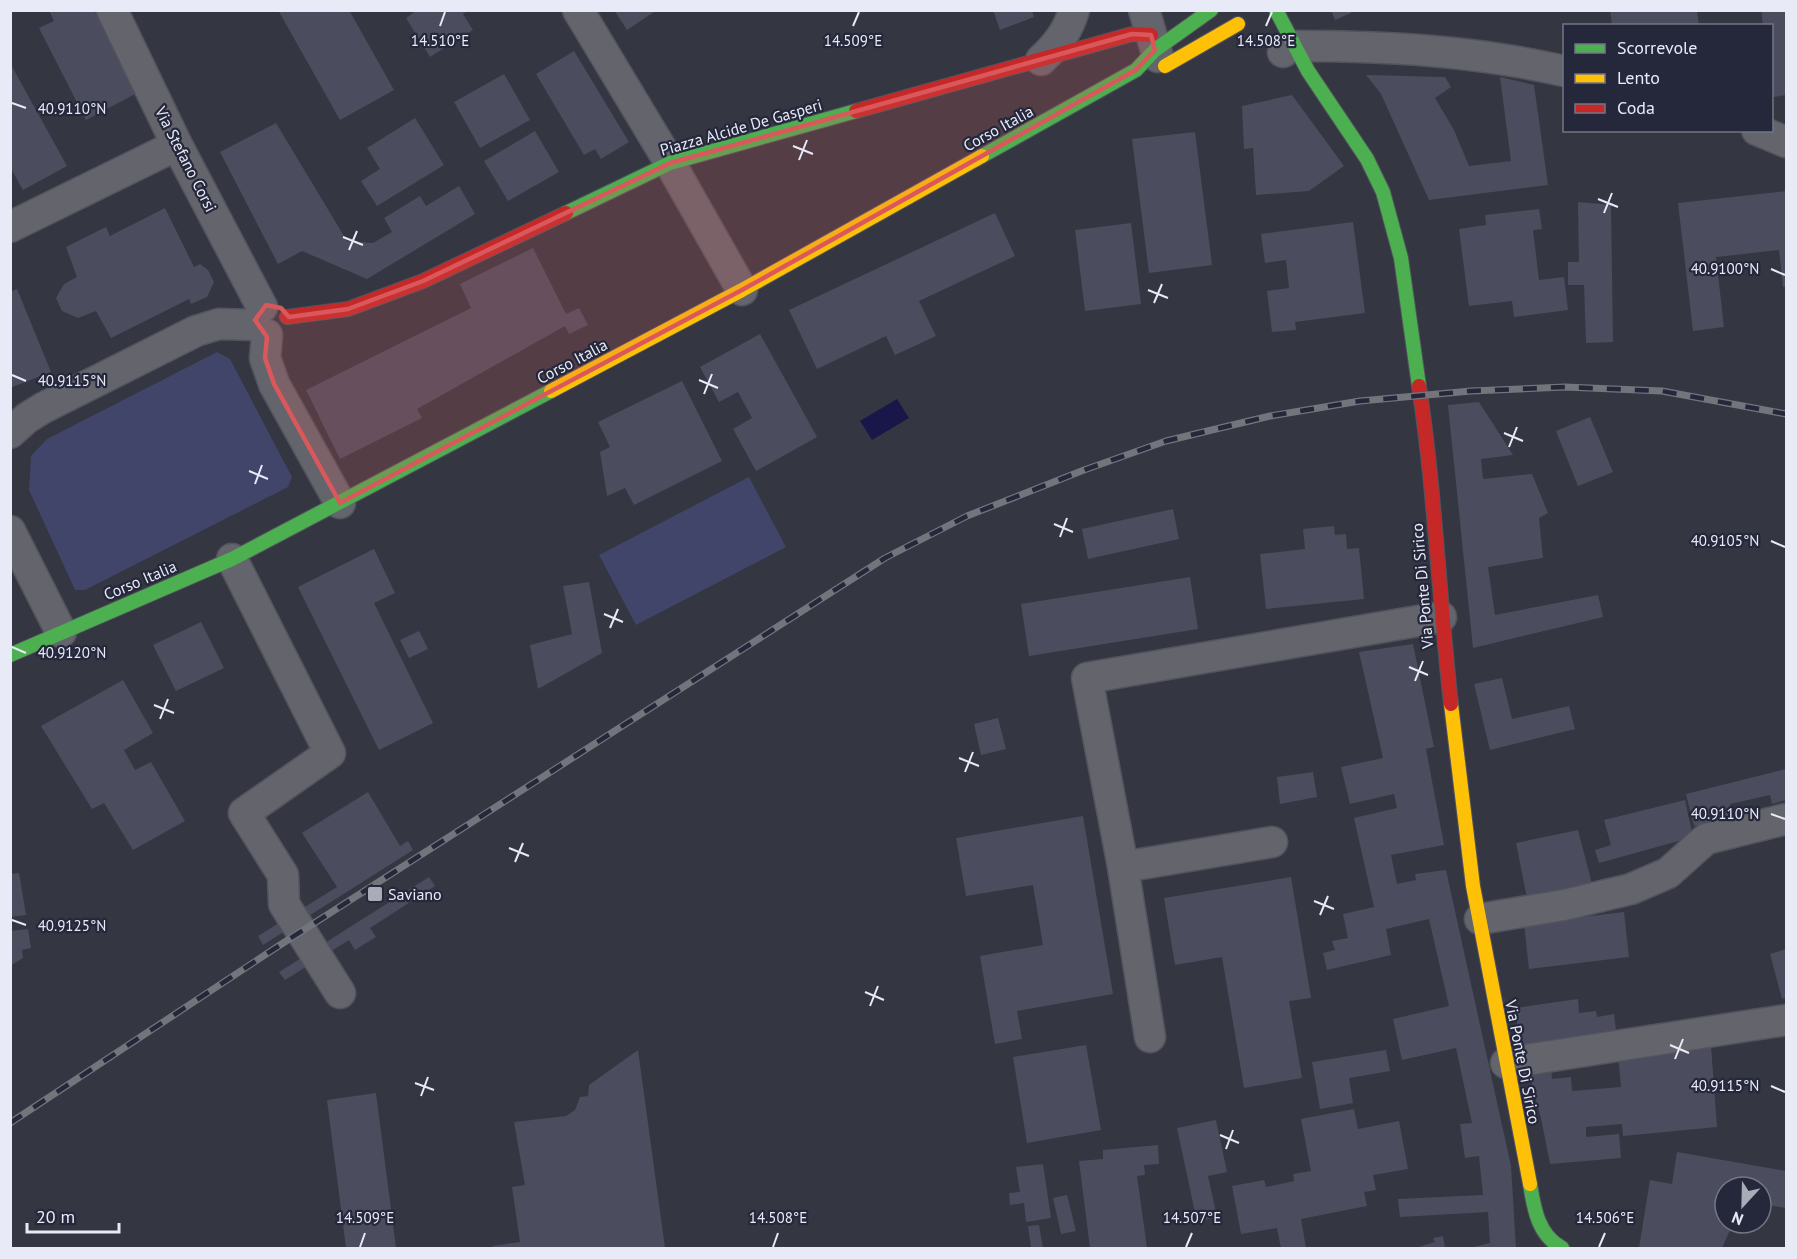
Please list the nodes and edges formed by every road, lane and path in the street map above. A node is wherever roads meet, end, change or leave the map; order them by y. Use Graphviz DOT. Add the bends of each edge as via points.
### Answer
graph roads {
  1 [pos="112,10"];
  2 [pos="578,10"];
  3 [pos="1074,10"];
  4 [pos="1211,10"];
  5 [pos="1272,14"];
  6 [pos="1254,26"];
  7 [pos="1150,47"];
  8 [pos="1290,52"];
  9 [pos="1041,60"];
  10 [pos="1563,71"];
  11 [pos="1762,132"];
  12 [pos="1786,142"];
  13 [pos="177,145"];
  14 [pos="670,163"];
  15 [pos="10,227"];
  16 [pos="742,290"];
  17 [pos="268,321"];
  18 [pos="10,434"];
  19 [pos="340,503"];
  20 [pos="10,531"];
  21 [pos="232,559"];
  22 [pos="1441,617"];
  23 [pos="61,632"];
  24 [pos="10,655"];
  25 [pos="1786,819"];
  26 [pos="1272,842"];
  27 [pos="1123,867"];
  28 [pos="1480,919"];
  29 [pos="340,993"];
  30 [pos="1786,1020"];
  31 [pos="1150,1037"];
  32 [pos="1506,1063"];
  33 [pos="1553,1247"];
  1 -- 13 [label="street, Via Stefano Corsi"];
  2 -- 14 [label="street"];
  3 -- 9 [label="street" via="1064,35"];
  4 -- 7 [label="street"];
  5 -- 8 [label="street, Via Ponte Di Sirico"];
  6 -- 7 [label="street" via="1246,27 1233,19"];
  7 -- 9 [label="street, Piazza Alcide De Gasperi" via="1132,34"];
  7 -- 16 [label="street, Corso Italia"];
  8 -- 10 [label="street" via="1371,46 1442,50"];
  8 -- 22 [label="street, Via Ponte Di Sirico" via="1367,159 1393,223 1425,424"];
  9 -- 14 [label="street, Piazza Alcide De Gasperi"];
  11 -- 12 [label="street"];
  13 -- 15 [label="street"];
  13 -- 17 [label="street, Via Stefano Corsi"];
  14 -- 16 [label="street"];
  14 -- 17 [label="street, Piazza Alcide De Gasperi" via="423,281 348,309"];
  16 -- 19 [label="street, Corso Italia"];
  17 -- 18 [label="street" via="219,324 196,331 43,408"];
  17 -- 19 [label="street, Via Stefano Corsi" via="265,358 274,384"];
  19 -- 21 [label="street, Corso Italia"];
  20 -- 23 [label="street"];
  21 -- 23 [label="street, Corso Italia"];
  21 -- 29 [label="street" via="330,753 244,813 283,875 284,904"];
  22 -- 27 [label="street" via="1087,678"];
  22 -- 28 [label="street, Via Ponte Di Sirico"];
  23 -- 24 [label="street, Corso Italia"];
  25 -- 28 [label="street" via="1706,839 1668,873 1631,890"];
  26 -- 27 [label="street"];
  27 -- 31 [label="street"];
  28 -- 32 [label="street, Via Ponte Di Sirico"];
  30 -- 32 [label="street"];
  32 -- 33 [label="street, Via Ponte Di Sirico" via="1532,1196 1540,1227"];
}
